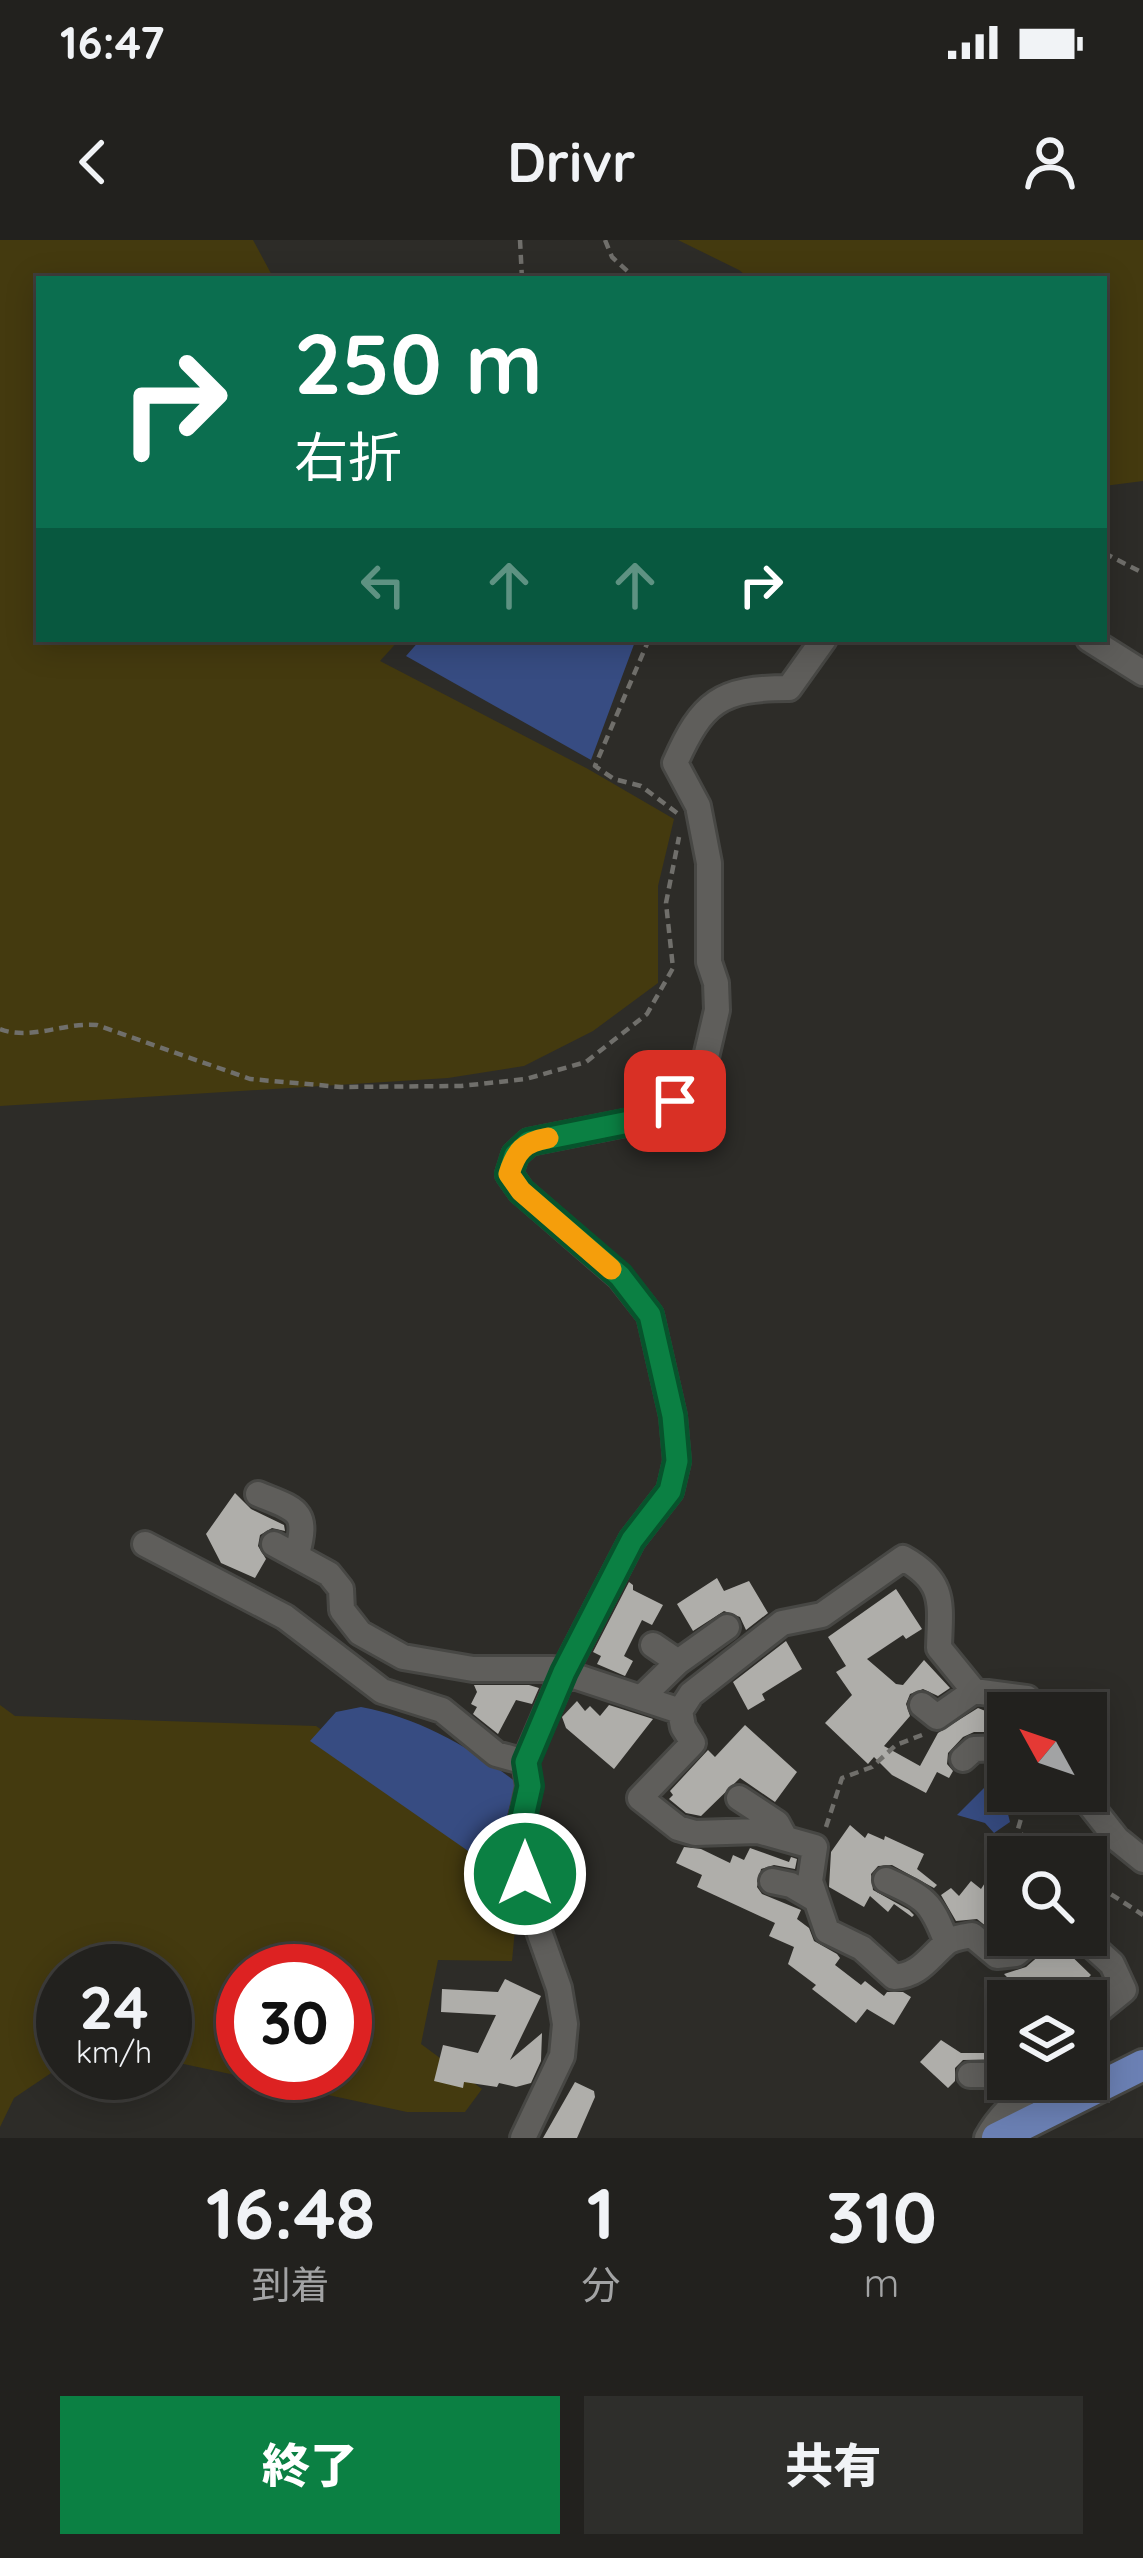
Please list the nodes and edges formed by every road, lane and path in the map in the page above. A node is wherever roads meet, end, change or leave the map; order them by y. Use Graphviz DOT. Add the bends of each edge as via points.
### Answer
graph roads {
  1 [pos="520,240"];
  2 [pos="605,240"];
  3 [pos="522,276"];
  4 [pos="633,276"];
  5 [pos="1107,555"];
  6 [pos="1143,574"];
  7 [pos="648,642"];
  8 [pos="822,642"];
  9 [pos="1094,642"];
  10 [pos="1143,674"];
  11 [pos="684,815"];
  12 [pos="679,837"];
  13 [pos="0,1029"];
  14 [pos="258,1494"];
  15 [pos="145,1544"];
  16 [pos="727,1627"];
  17 [pos="653,1646"];
  18 [pos="334,1657"];
  19 [pos="403,1657"];
  20 [pos="678,1662"];
  21 [pos="564,1672"];
  22 [pos="974,1691"];
  23 [pos="987,1693"];
  24 [pos="642,1697"];
  25 [pos="680,1711"];
  26 [pos="930,1711"];
  27 [pos="987,1749"];
  28 [pos="963,1759"];
  29 [pos="526,1762"];
  30 [pos="739,1798"];
  31 [pos="1096,1812"];
  32 [pos="784,1836"];
  33 [pos="816,1857"];
  34 [pos="1143,1860"];
  35 [pos="886,1880"];
  36 [pos="772,1881"];
  37 [pos="1107,1892"];
  38 [pos="813,1898"];
  39 [pos="1143,1915"];
  40 [pos="946,1941"];
  41 [pos="987,1948"];
  42 [pos="1103,1956"];
  43 [pos="1107,2003"];
  44 [pos="1143,2065"];
  45 [pos="970,2075"];
  46 [pos="987,2075"];
  47 [pos="1022,2100"];
  48 [pos="1000,2137"];
  49 [pos="524,2138"];
  1 -- 3 [label="path"];
  2 -- 4 [label="path"];
  5 -- 6 [label="path"];
  7 -- 11 [label="path" via="595,766"];
  8 -- 21 [label="street" via="789,688 719,698 692,724 675,763 698,806 709,863 717,1010 703,1070 675,1101 634,1121 529,1142 509,1174 620,1276 650,1315 673,1416 670,1491 632,1540"];
  9 -- 10 [label="street"];
  12 -- 13 [label="path" via="666,903 673,968 647,1014 607,1049 566,1068 460,1086 341,1087 250,1079 97,1025 16,1035"];
  14 -- 19 [label="street" via="293,1508 305,1526 286,1549 329,1574 360,1633"];
  15 -- 18 [label="street" via="285,1617"];
  16 -- 20 [label="street"];
  17 -- 20 [label="street"];
  18 -- 19 [label="street"];
  18 -- 29 [label="street" via="382,1691 442,1710 496,1754"];
  19 -- 21 [label="street"];
  20 -- 24 [label="street"];
  21 -- 24 [label="street"];
  21 -- 29 [label="street"];
  22 -- 23 [label="street"];
  22 -- 25 [label="street" via="939,1648 941,1595 903,1558 822,1615 782,1624"];
  22 -- 26 [label="street"];
  24 -- 25 [label="street"];
  25 -- 32 [label="street" via="693,1743 640,1798 678,1828"];
  26 -- 33 [label="path" via="921,1736 842,1778"];
  27 -- 28 [label="street"];
  29 -- 49 [label="street" via="530,1786 516,1848 565,2024 562,2056"];
  30 -- 32 [label="street"];
  31 -- 34 [label="street"];
  32 -- 33 [label="street" via="815,1847"];
  33 -- 38 [label="street"];
  35 -- 40 [label="street" via="925,1898"];
  36 -- 38 [label="street"];
  37 -- 39 [label="path"];
  38 -- 40 [label="street" via="827,1931 894,1977 933,1959"];
  40 -- 41 [label="street" via="972,1935"];
  42 -- 43 [label="street" via="1124,1990"];
  44 -- 48 [label="main road"];
  45 -- 46 [label="street"];
  47 -- 48 [label="street" via="998,2119"];
}
